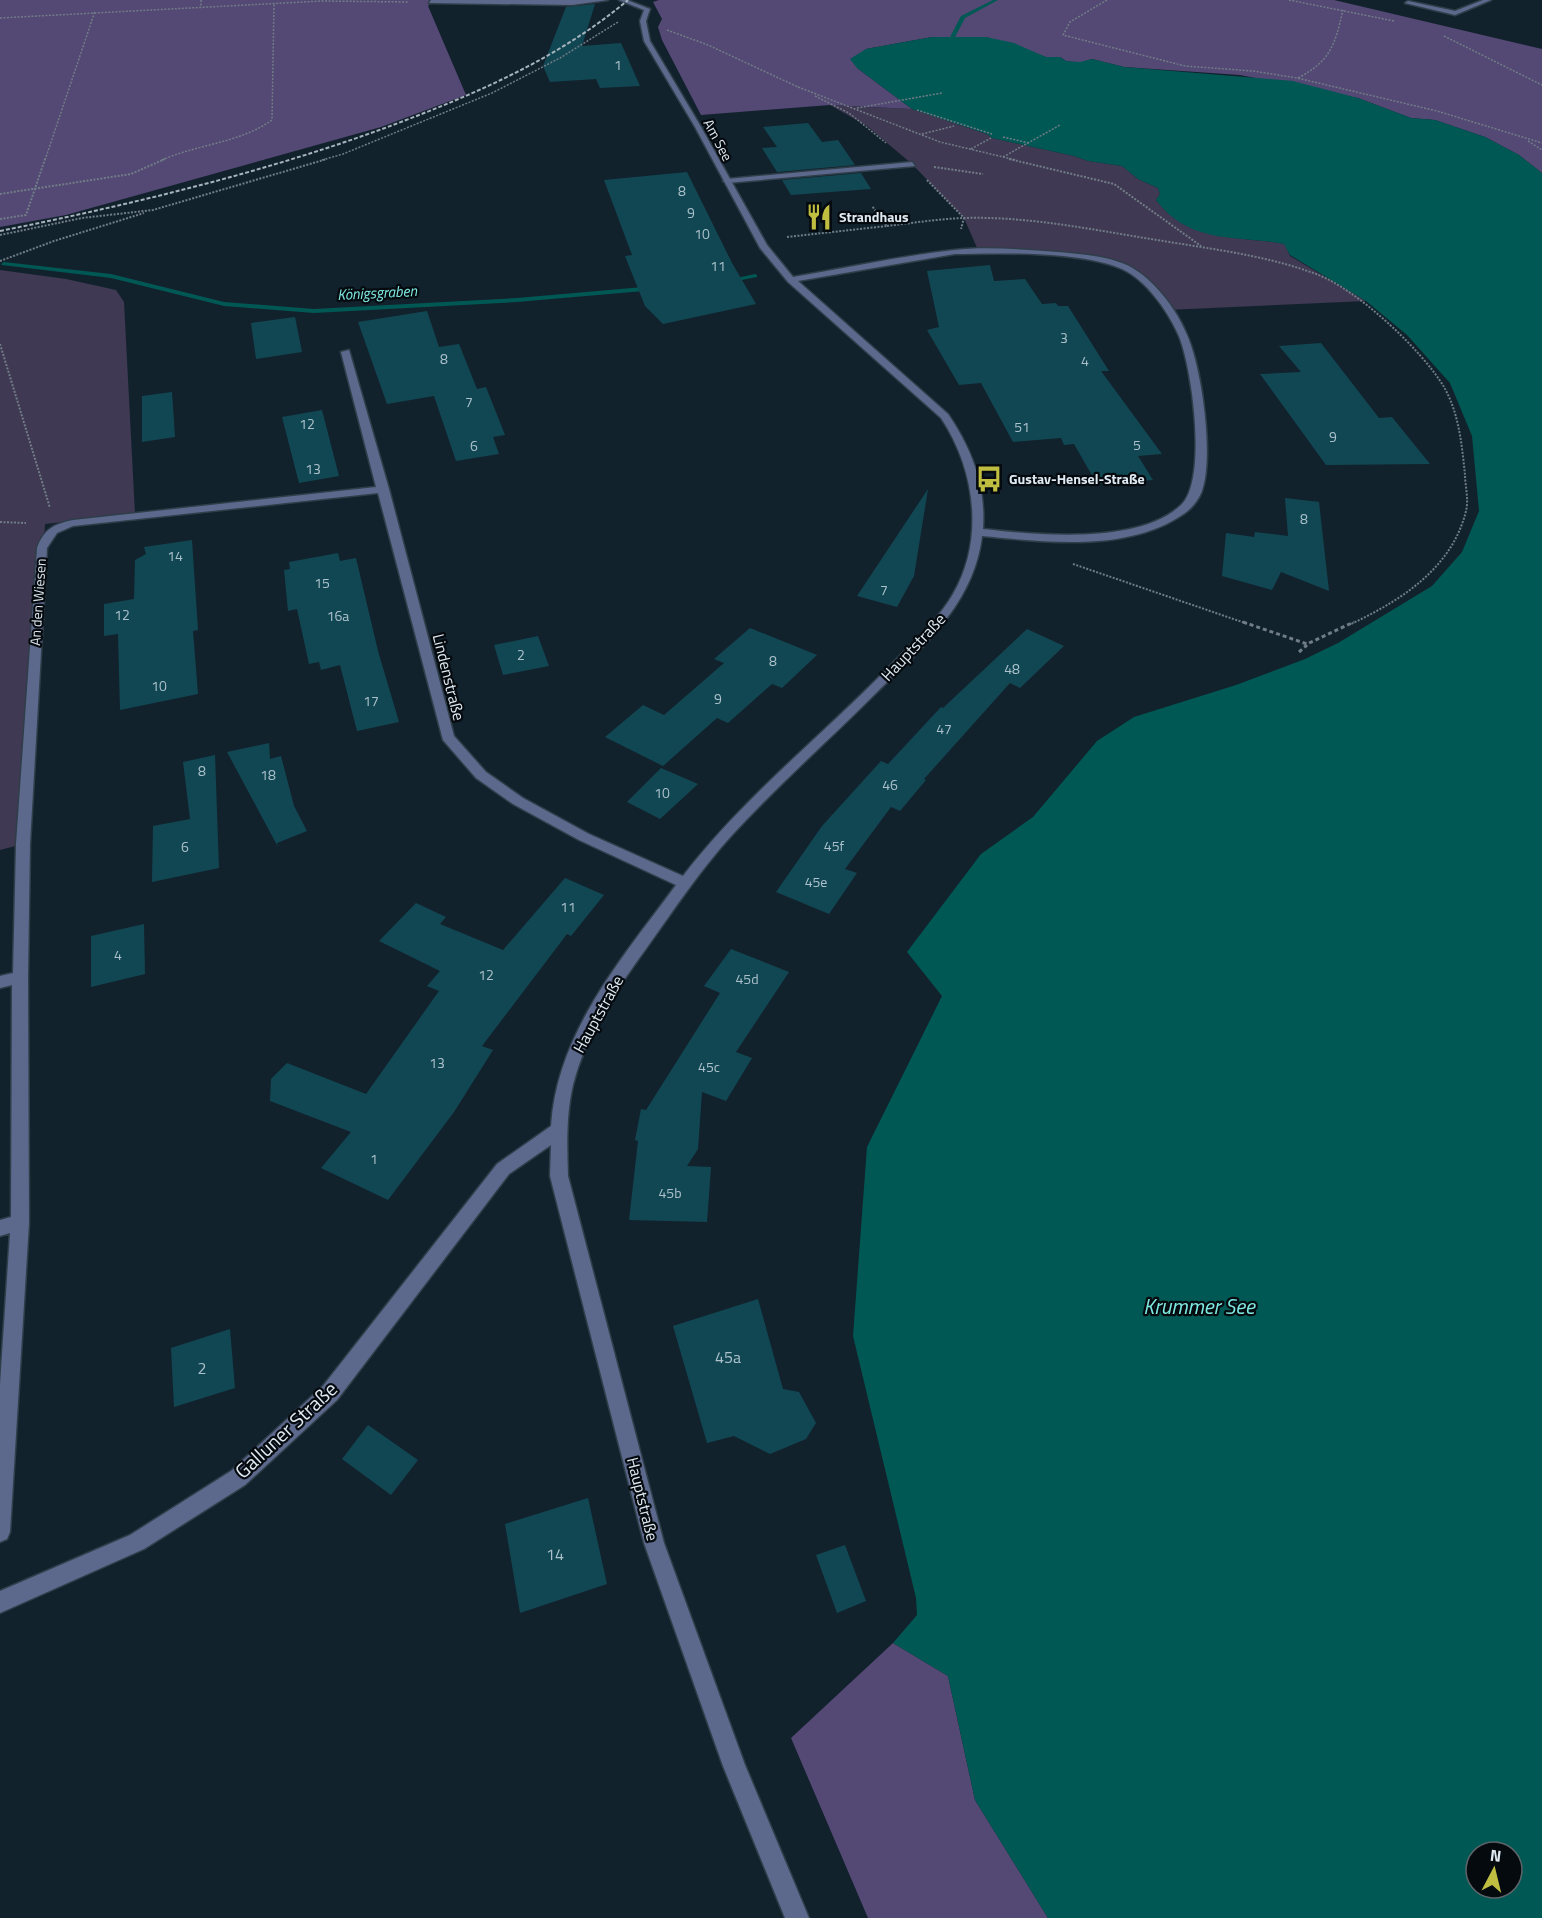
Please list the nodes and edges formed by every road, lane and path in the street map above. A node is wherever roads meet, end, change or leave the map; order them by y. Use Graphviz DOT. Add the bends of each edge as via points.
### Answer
graph roads {
  1 [pos="201,0"];
  2 [pos="605,0"];
  3 [pos="622,0"];
  4 [pos="1107,0"];
  5 [pos="1289,0"];
  6 [pos="1488,0"];
  7 [pos="431,2"];
  8 [pos="274,3"];
  9 [pos="1408,3"];
  10 [pos="201,6"];
  11 [pos="1343,10"];
  12 [pos="95,11"];
  13 [pos="0,18"];
  14 [pos="1398,21"];
  15 [pos="617,22"];
  16 [pos="665,29"];
  17 [pos="1439,33"];
  18 [pos="1297,78"];
  19 [pos="1542,85"];
  20 [pos="798,87"];
  21 [pos="942,93"];
  22 [pos="855,109"];
  23 [pos="917,110"];
  24 [pos="1060,125"];
  25 [pos="954,126"];
  26 [pos="922,134"];
  27 [pos="992,134"];
  28 [pos="1003,137"];
  29 [pos="991,138"];
  30 [pos="1524,138"];
  31 [pos="1029,143"];
  32 [pos="1542,143"];
  33 [pos="970,149"];
  34 [pos="1542,150"];
  35 [pos="1003,157"];
  36 [pos="912,164"];
  37 [pos="983,174"];
  38 [pos="727,181"];
  39 [pos="36,188"];
  40 [pos="0,194"];
  41 [pos="872,206"];
  42 [pos="153,210"];
  43 [pos="0,219"];
  44 [pos="0,235"];
  45 [pos="759,240"];
  46 [pos="955,252"];
  47 [pos="0,261"];
  48 [pos="791,280"];
  49 [pos="0,344"];
  50 [pos="345,352"];
  51 [pos="384,489"];
  52 [pos="56,526"];
  53 [pos="976,532"];
  54 [pos="1073,564"];
  55 [pos="1307,645"];
  56 [pos="1299,652"];
  57 [pos="686,883"];
  58 [pos="20,977"];
  59 [pos="0,982"];
  60 [pos="559,1130"];
  61 [pos="20,1223"];
  62 [pos="0,1228"];
  63 [pos="0,1532"];
  64 [pos="0,1602"];
  65 [pos="797,1918"];
  1 -- 10 [label="path"];
  2 -- 7 [label="street"];
  3 -- 38 [label="street, Am See" via="647,9 643,21 647,40"];
  4 -- 18 [label="path" via="1070,22 1063,35 1185,66"];
  5 -- 11 [label="path"];
  6 -- 9 [label="street" via="1455,13"];
  7 -- 8 [label="path"];
  8 -- 10 [label="path"];
  8 -- 39 [label="path" via="272,120 255,132 185,150 131,174"];
  10 -- 12 [label="path"];
  11 -- 14 [label="path"];
  11 -- 18 [label="path" via="1334,48 1316,70"];
  12 -- 13 [label="path"];
  12 -- 39 [label="path"];
  15 -- 42 [label="path" via="502,88 343,154"];
  16 -- 20 [label="path"];
  17 -- 19 [label="path"];
  18 -- 30 [label="path" via="1437,111"];
  20 -- 22 [label="path"];
  20 -- 36 [label="path" via="849,113"];
  21 -- 22 [label="path"];
  22 -- 26 [label="path"];
  23 -- 27 [label="path"];
  24 -- 31 [label="path"];
  25 -- 26 [label="path"];
  26 -- 33 [label="path"];
  28 -- 31 [label="path"];
  29 -- 33 [label="path"];
  30 -- 32 [label="path"];
  30 -- 34 [label="path"];
  31 -- 35 [label="path"];
  33 -- 35 [label="path"];
  35 -- 55 [label="path" via="1114,184 1203,247 1266,258 1319,275 1357,298 1401,336 1445,389 1462,439 1467,509 1451,549 1423,582 1370,615"];
  36 -- 37 [label="path"];
  36 -- 38 [label="street"];
  36 -- 46 [label="path" via="964,218"];
  38 -- 45 [label="street, Am See"];
  39 -- 40 [label="path"];
  39 -- 43 [label="path" via="26,215"];
  41 -- 45 [label="path" via="887,226"];
  42 -- 44 [label="path" via="82,218"];
  42 -- 47 [label="path" via="87,233 37,244"];
  45 -- 48 [label="street, Am See"];
  46 -- 48 [label="street"];
  46 -- 53 [label="street" via="1060,256 1126,268 1141,278 1181,333 1190,356 1196,392 1201,470 1196,493 1183,510 1155,525 1120,533 1032,537"];
  48 -- 53 [label="street, Hauptstraße" via="895,369 959,434 975,483"];
  49 -- 52 [label="path"];
  50 -- 51 [label="street, Lindenstraße"];
  51 -- 52 [label="street"];
  51 -- 57 [label="street, Lindenstraße" via="448,737 482,775 518,801 584,837"];
  52 -- 58 [label="street, An den Wiesen" via="47,534 42,548 23,844"];
  53 -- 57 [label="street, Hauptstraße" via="972,563 948,609 899,664 728,831"];
  54 -- 55 [label="path"];
  55 -- 56 [label="path"];
  57 -- 60 [label="street, Hauptstraße" via="608,988 578,1045 565,1085"];
  58 -- 59 [label="street"];
  58 -- 61 [label="street, An den Wiesen"];
  60 -- 64 [label="street, Galluner Straße" via="503,1169 330,1393 238,1478 137,1542"];
  60 -- 65 [label="street, Hauptstraße" via="559,1176 654,1543 734,1766"];
  61 -- 62 [label="street"];
  61 -- 63 [label="street, An den Wiesen"];
}
